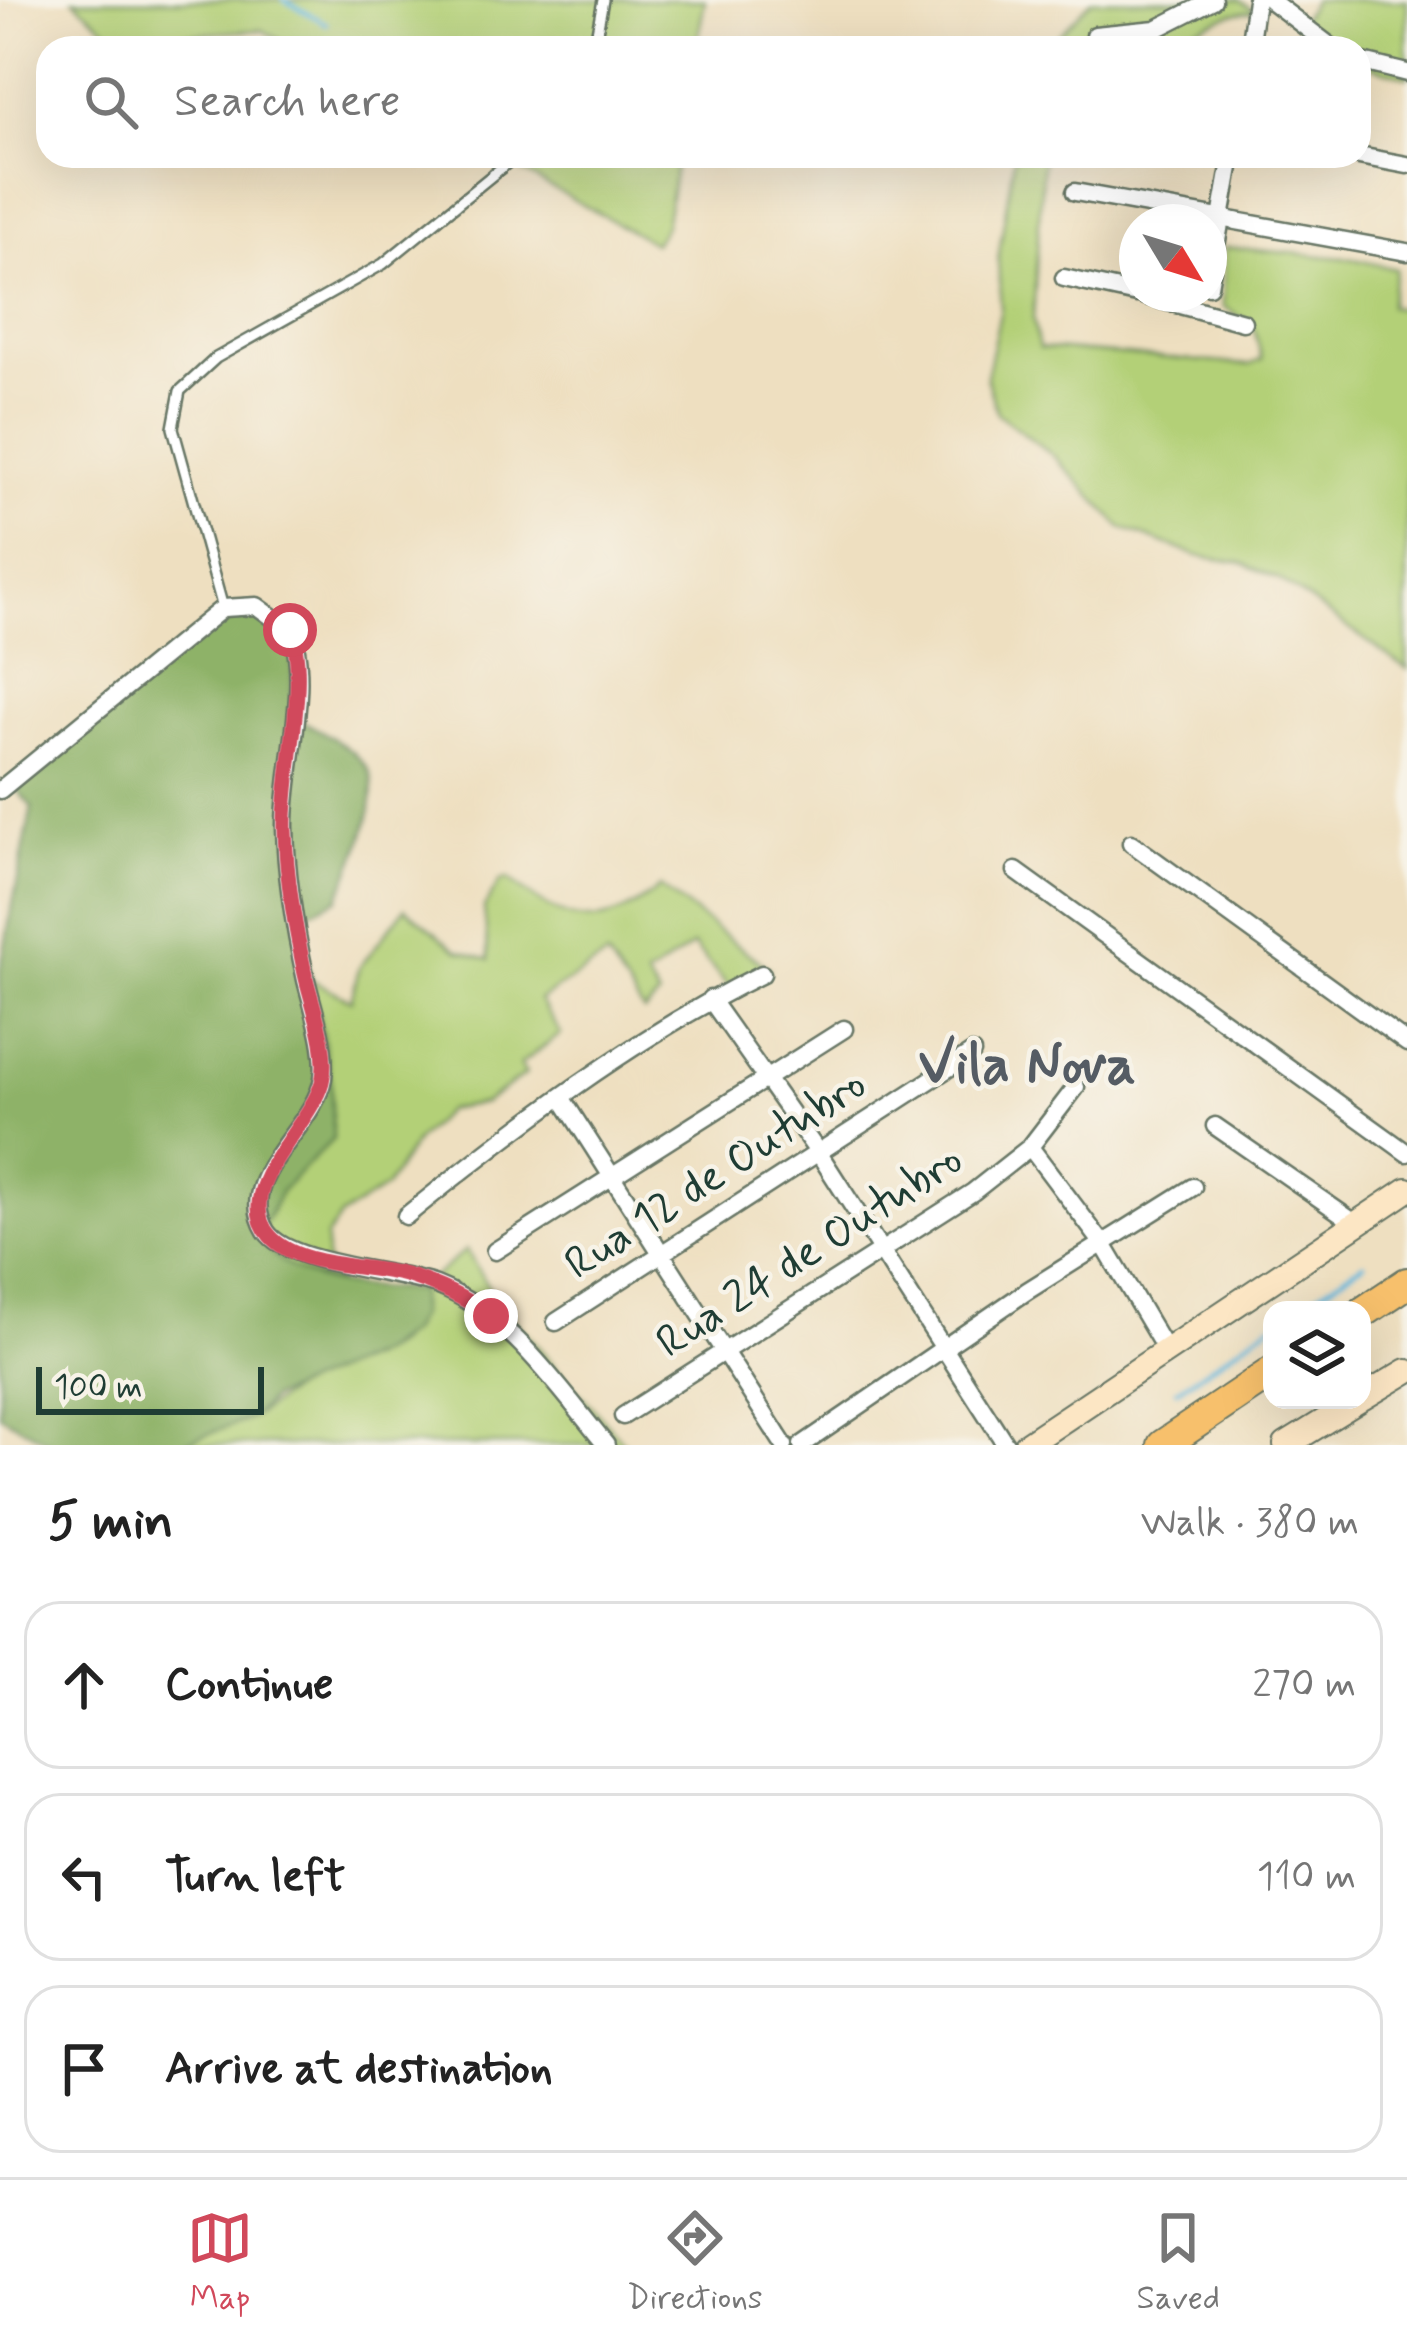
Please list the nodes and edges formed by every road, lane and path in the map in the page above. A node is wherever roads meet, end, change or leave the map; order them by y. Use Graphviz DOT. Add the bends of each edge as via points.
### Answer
graph roads {
  1 [pos="603,0"];
  2 [pos="1213,0"];
  3 [pos="1256,0"];
  4 [pos="1270,0"];
  5 [pos="1095,35"];
  6 [pos="596,36"];
  7 [pos="1252,36"];
  8 [pos="1317,36"];
  9 [pos="1371,64"];
  10 [pos="1407,73"];
  11 [pos="1371,158"];
  12 [pos="1407,165"];
  13 [pos="502,168"];
  14 [pos="1230,168"];
  15 [pos="1075,192"];
  16 [pos="1137,204"];
  17 [pos="1222,204"];
  18 [pos="1227,221"];
  19 [pos="1407,252"];
  20 [pos="1064,278"];
  21 [pos="1119,290"];
  22 [pos="1227,310"];
  23 [pos="1243,322"];
  24 [pos="223,608"];
  25 [pos="0,790"];
  26 [pos="1131,843"];
  27 [pos="1016,871"];
  28 [pos="762,974"];
  29 [pos="710,1000"];
  30 [pos="844,1029"];
  31 [pos="1407,1043"];
  32 [pos="972,1053"];
  33 [pos="766,1077"];
  34 [pos="1076,1087"];
  35 [pos="561,1096"];
  36 [pos="1215,1126"];
  37 [pos="1030,1148"];
  38 [pos="818,1152"];
  39 [pos="1407,1153"];
  40 [pos="615,1174"];
  41 [pos="1193,1187"];
  42 [pos="1407,1190"];
  43 [pos="406,1216"];
  44 [pos="1355,1223"];
  45 [pos="1103,1244"];
  46 [pos="880,1248"];
  47 [pos="495,1251"];
  48 [pos="663,1254"];
  49 [pos="1407,1283"];
  50 [pos="1371,1307"];
  51 [pos="556,1322"];
  52 [pos="944,1349"];
  53 [pos="724,1352"];
  54 [pos="1167,1352"];
  55 [pos="1407,1371"];
  56 [pos="1263,1378"];
  57 [pos="1371,1392"];
  58 [pos="1344,1409"];
  59 [pos="623,1416"];
  60 [pos="606,1445"];
  61 [pos="784,1445"];
  62 [pos="802,1445"];
  63 [pos="1006,1445"];
  64 [pos="1026,1445"];
  65 [pos="1163,1445"];
  66 [pos="1286,1445"];
  1 -- 6 [label="lane"];
  2 -- 5 [label="street" via="1156,29"];
  3 -- 7 [label="street"];
  4 -- 8 [label="street"];
  9 -- 10 [label="street"];
  11 -- 12 [label="street"];
  13 -- 24 [label="lane" via="382,264 216,358 181,391 173,428"];
  14 -- 17 [label="street"];
  15 -- 16 [label="street"];
  18 -- 19 [label="street"];
  20 -- 21 [label="street"];
  22 -- 23 [label="street"];
  24 -- 25 [label="street"];
  24 -- 60 [label="street" via="240,603 276,614 297,645 285,829 324,1073 316,1104 266,1174 261,1220 297,1252 408,1276 464,1298 519,1342"];
  26 -- 31 [label="street"];
  27 -- 39 [label="street"];
  28 -- 29 [label="street"];
  29 -- 33 [label="street"];
  29 -- 35 [label="street"];
  30 -- 33 [label="street"];
  32 -- 38 [label="street, Rua 12 de Outubro"];
  33 -- 38 [label="street"];
  33 -- 40 [label="street"];
  34 -- 37 [label="street, Rua 24 de Outubro"];
  35 -- 40 [label="street"];
  35 -- 43 [label="street"];
  36 -- 44 [label="street"];
  37 -- 45 [label="street"];
  37 -- 46 [label="street, Rua 24 de Outubro"];
  38 -- 46 [label="street"];
  38 -- 48 [label="street, Rua 12 de Outubro"];
  40 -- 47 [label="street"];
  40 -- 48 [label="street"];
  41 -- 45 [label="street"];
  42 -- 44 [label="street"];
  44 -- 54 [label="street"];
  45 -- 52 [label="street"];
  45 -- 54 [label="street"];
  46 -- 52 [label="street"];
  46 -- 53 [label="street, Rua 24 de Outubro"];
  48 -- 51 [label="street, Rua 12 de Outubro"];
  48 -- 53 [label="street"];
  49 -- 50 [label="highway"];
  52 -- 62 [label="street"];
  52 -- 63 [label="street"];
  53 -- 59 [label="street, Rua 24 de Outubro"];
  53 -- 61 [label="street"];
  54 -- 64 [label="street"];
  55 -- 57 [label="street"];
  56 -- 65 [label="highway"];
  58 -- 66 [label="street"];
}
